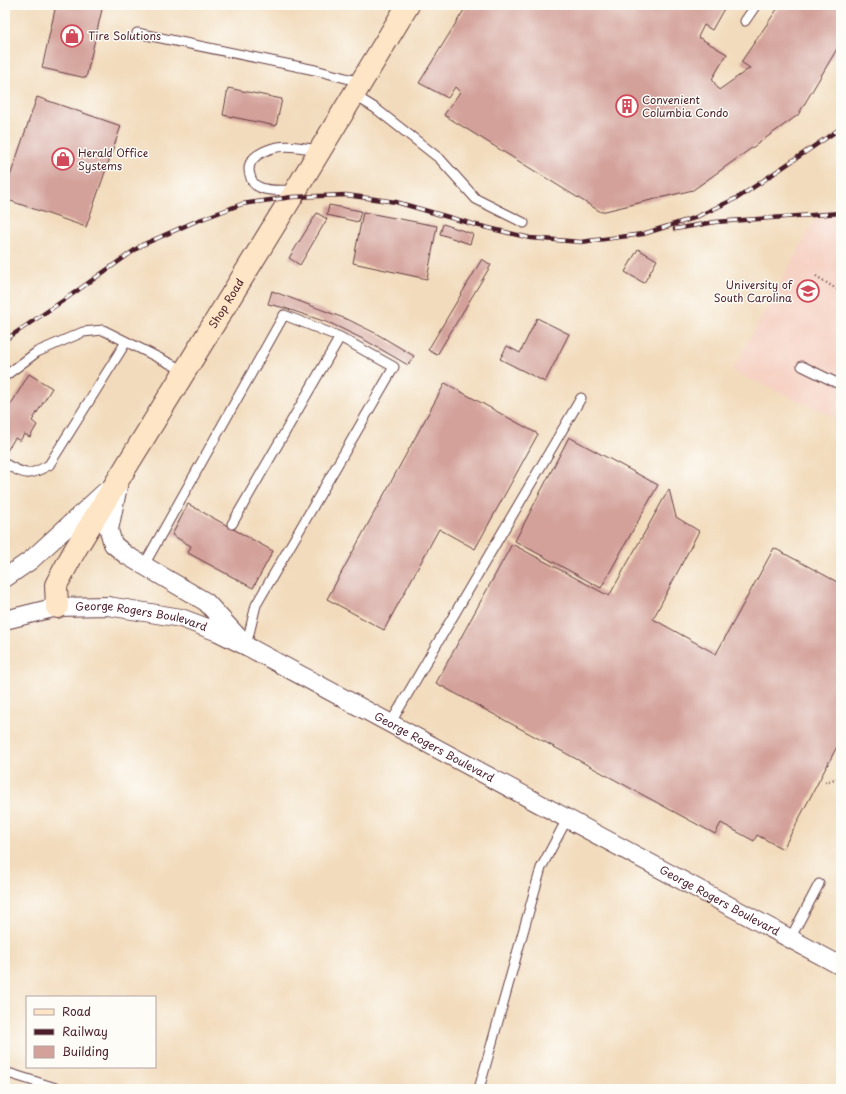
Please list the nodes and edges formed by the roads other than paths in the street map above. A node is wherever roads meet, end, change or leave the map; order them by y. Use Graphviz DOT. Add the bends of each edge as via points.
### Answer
graph roads {
  1 [pos="408,5"];
  2 [pos="756,5"];
  3 [pos="746,21"];
  4 [pos="137,33"];
  5 [pos="358,88"];
  6 [pos="320,150"];
  7 [pos="296,190"];
  8 [pos="524,223"];
  9 [pos="340,337"];
  10 [pos="126,342"];
  11 [pos="802,366"];
  12 [pos="185,371"];
  13 [pos="5,376"];
  14 [pos="841,385"];
  15 [pos="581,398"];
  16 [pos="5,464"];
  17 [pos="119,479"];
  18 [pos="232,524"];
  19 [pos="144,565"];
  20 [pos="5,578"];
  21 [pos="57,607"];
  22 [pos="5,620"];
  23 [pos="246,646"];
  24 [pos="390,724"];
  25 [pos="566,819"];
  26 [pos="819,884"];
  27 [pos="790,939"];
  28 [pos="841,966"];
  29 [pos="5,1072"];
  30 [pos="58,1089"];
  31 [pos="478,1089"];
  1 -- 5 [label="street, Shop Road"];
  2 -- 3 [label="lane"];
  4 -- 5 [label="lane" via="316,70"];
  5 -- 6 [label="street, Shop Road"];
  5 -- 8 [label="lane" via="375,108 440,159 476,199"];
  6 -- 7 [label="street, Shop Road"];
  6 -- 7 [label="lane" via="274,148 252,159 248,169 251,180 259,187 269,190"];
  7 -- 12 [label="street, Shop Road"];
  9 -- 18 [label="lane"];
  9 -- 19 [label="lane" via="284,315"];
  9 -- 23 [label="lane" via="394,367 256,605"];
  10 -- 12 [label="lane"];
  10 -- 13 [label="lane" via="103,330 83,332 36,352"];
  10 -- 16 [label="lane" via="50,465 34,473 23,473"];
  11 -- 14 [label="lane"];
  12 -- 17 [label="street, Shop Road"];
  15 -- 24 [label="lane"];
  17 -- 19 [label="street" via="109,530 113,544"];
  17 -- 20 [label="street" via="31,560"];
  17 -- 21 [label="street, Shop Road" via="56,585"];
  19 -- 23 [label="street" via="206,602"];
  21 -- 22 [label="street, George Rogers Boulevard"];
  21 -- 23 [label="street, George Rogers Boulevard" via="108,606 181,618"];
  23 -- 24 [label="street, George Rogers Boulevard"];
  24 -- 25 [label="street, George Rogers Boulevard"];
  25 -- 27 [label="street, George Rogers Boulevard"];
  25 -- 31 [label="lane" via="541,868"];
  26 -- 27 [label="lane"];
  27 -- 28 [label="street, George Rogers Boulevard"];
  29 -- 30 [label="lane"];
}
